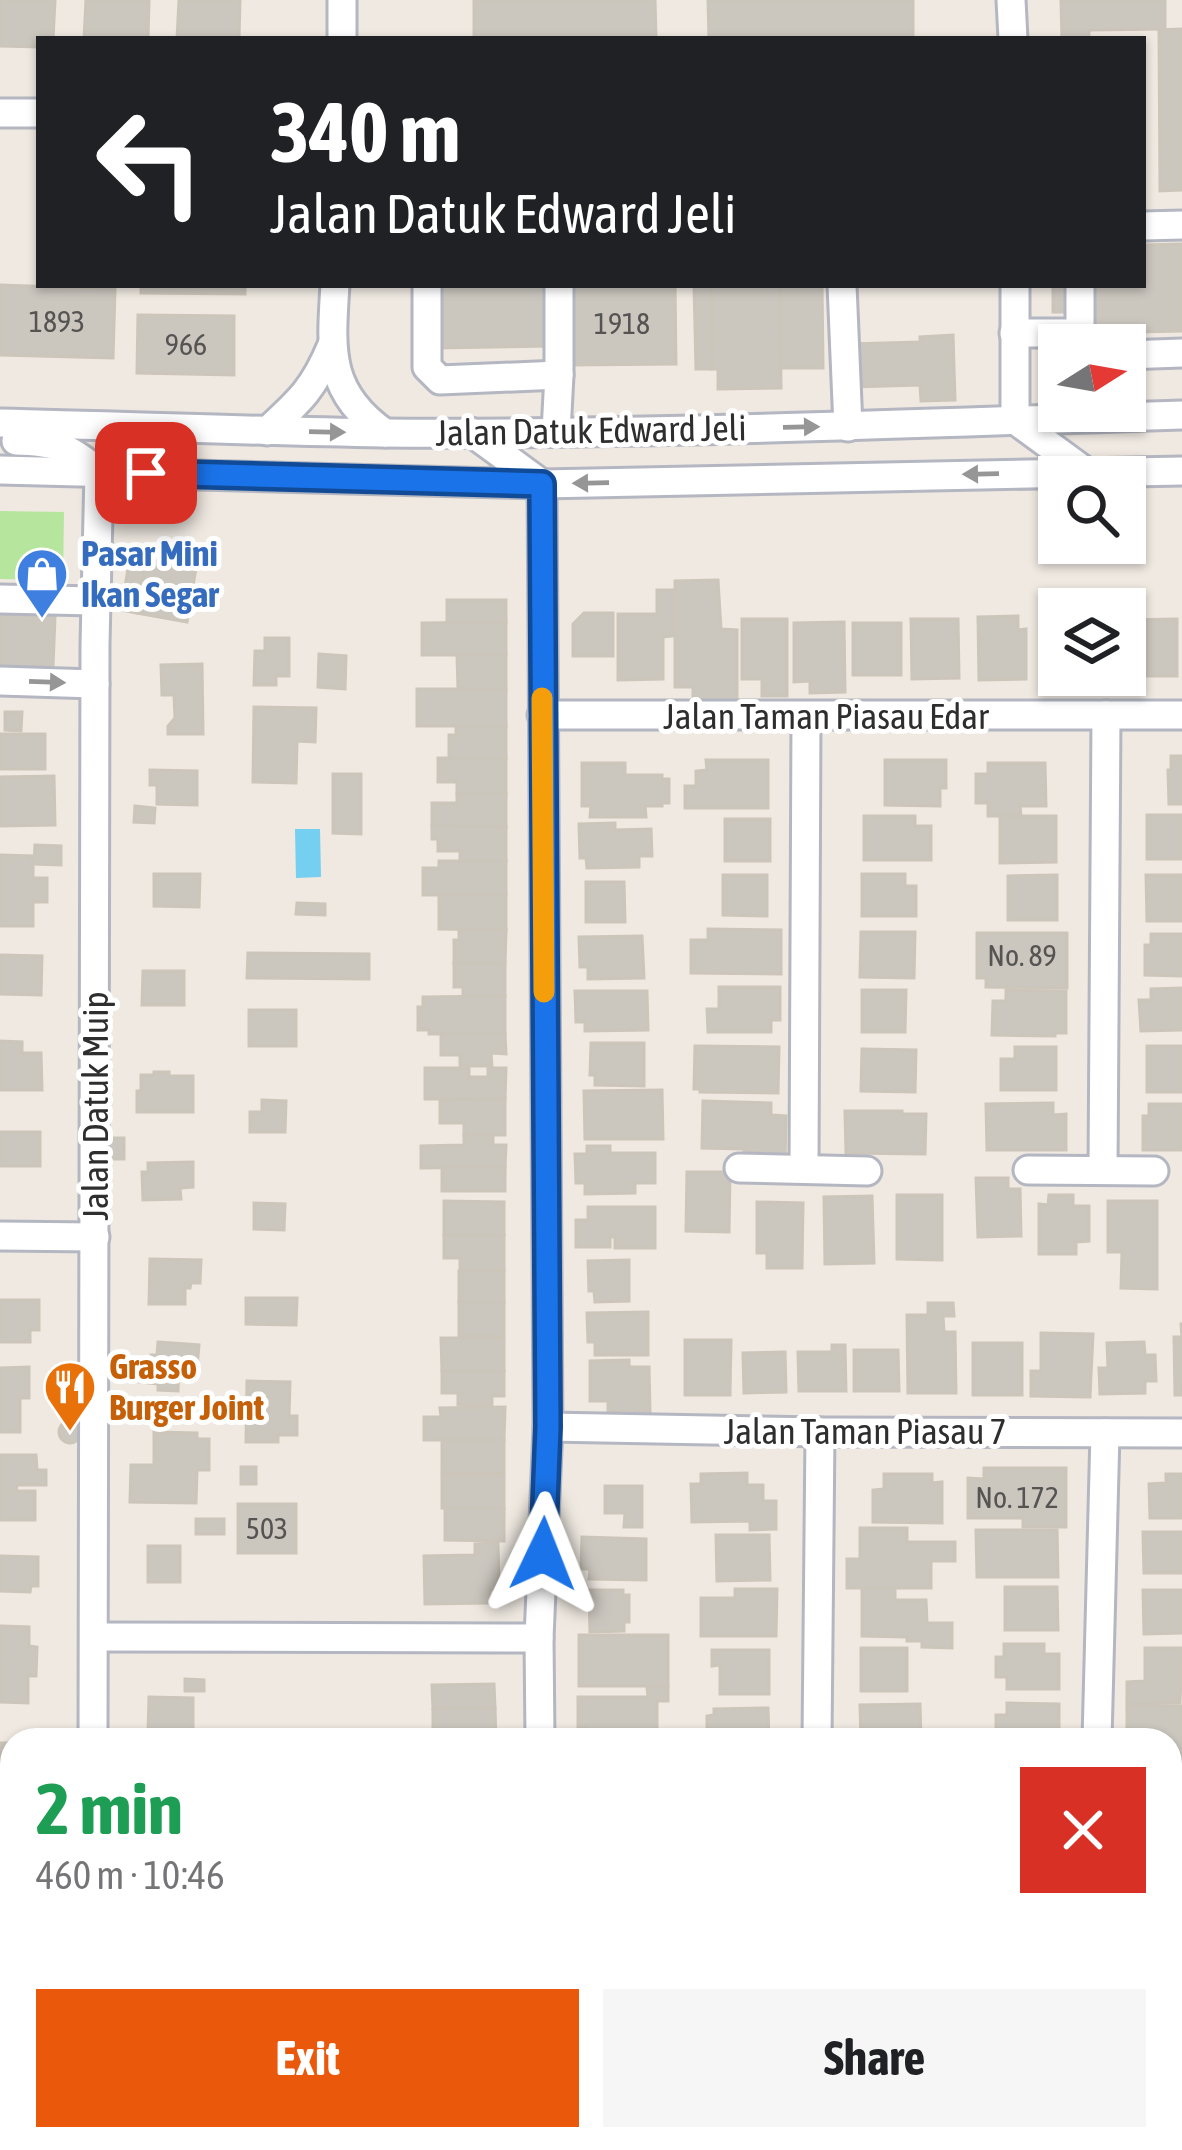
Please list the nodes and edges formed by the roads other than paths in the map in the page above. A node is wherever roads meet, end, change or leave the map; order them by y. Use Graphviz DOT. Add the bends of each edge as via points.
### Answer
graph roads {
  1 [pos="342,0"];
  2 [pos="1011,0"];
  3 [pos="342,36"];
  4 [pos="1013,36"];
  5 [pos="0,113"];
  6 [pos="36,113"];
  7 [pos="1182,225"];
  8 [pos="1146,226"];
  9 [pos="335,288"];
  10 [pos="427,288"];
  11 [pos="559,288"];
  12 [pos="842,288"];
  13 [pos="1015,288"];
  14 [pos="1080,288"];
  15 [pos="1081,324"];
  16 [pos="1014,333"];
  17 [pos="1038,335"];
  18 [pos="332,345"];
  19 [pos="1182,353"];
  20 [pos="1146,354"];
  21 [pos="560,375"];
  22 [pos="1182,415"];
  23 [pos="1015,420"];
  24 [pos="0,423"];
  25 [pos="848,427"];
  26 [pos="267,430"];
  27 [pos="472,432"];
  28 [pos="556,432"];
  29 [pos="385,433"];
  30 [pos="0,441"];
  31 [pos="1064,456"];
  32 [pos="0,470"];
  33 [pos="1146,471"];
  34 [pos="1182,471"];
  35 [pos="99,472"];
  36 [pos="1038,473"];
  37 [pos="542,484"];
  38 [pos="0,599"];
  39 [pos="95,601"];
  40 [pos="0,681"];
  41 [pos="95,684"];
  42 [pos="542,715"];
  43 [pos="806,716"];
  44 [pos="1106,716"];
  45 [pos="1182,716"];
  46 [pos="739,1168"];
  47 [pos="804,1169"];
  48 [pos="1028,1170"];
  49 [pos="1103,1170"];
  50 [pos="867,1171"];
  51 [pos="1154,1171"];
  52 [pos="0,1236"];
  53 [pos="95,1238"];
  54 [pos="548,1427"];
  55 [pos="820,1432"];
  56 [pos="1182,1432"];
  57 [pos="1105,1433"];
  58 [pos="94,1637"];
  59 [pos="539,1638"];
  60 [pos="93,1728"];
  61 [pos="540,1728"];
  62 [pos="817,1728"];
  63 [pos="1096,1728"];
  1 -- 3 [label="street"];
  2 -- 4 [label="street"];
  5 -- 6 [label="street"];
  7 -- 8 [label="street"];
  9 -- 18 [label="street"];
  10 -- 21 [label="street" via="428,367 440,380"];
  11 -- 21 [label="street"];
  12 -- 25 [label="street"];
  13 -- 16 [label="street"];
  14 -- 15 [label="street"];
  16 -- 17 [label="street"];
  16 -- 23 [label="street"];
  18 -- 26 [label="street" via="304,398"];
  18 -- 29 [label="street" via="346,394"];
  19 -- 20 [label="street"];
  21 -- 28 [label="street"];
  22 -- 23 [label="street, Jalan Datuk Edward Jeli"];
  23 -- 25 [label="street, Jalan Datuk Edward Jeli"];
  23 -- 31 [label="street"];
  24 -- 26 [label="street, Jalan Datuk Edward Jeli"];
  28 -- 25 [label="street, Jalan Datuk Edward Jeli, one-way"];
  26 -- 29 [label="street, Jalan Datuk Edward Jeli, one-way"];
  27 -- 28 [label="street, Jalan Datuk Edward Jeli"];
  27 -- 29 [label="street, Jalan Datuk Edward Jeli"];
  27 -- 37 [label="street"];
  30 -- 35 [label="street" via="48,442"];
  32 -- 35 [label="street, Jalan Datuk Edward Jeli"];
  33 -- 34 [label="street, Jalan Datuk Edward Jeli"];
  35 -- 37 [label="street, Jalan Datuk Edward Jeli"];
  35 -- 39 [label="street, Jalan Datuk Muip"];
  36 -- 37 [label="street, Jalan Datuk Edward Jeli, one-way"];
  37 -- 42 [label="street"];
  38 -- 39 [label="street"];
  39 -- 41 [label="street, Jalan Datuk Muip"];
  40 -- 41 [label="street, one-way"];
  41 -- 53 [label="street, Jalan Datuk Muip"];
  42 -- 43 [label="street, Jalan Taman Piasau Edar"];
  42 -- 54 [label="street"];
  43 -- 44 [label="street, Jalan Taman Piasau Edar"];
  43 -- 47 [label="street"];
  44 -- 45 [label="street, Jalan Taman Piasau Edar"];
  44 -- 49 [label="street"];
  46 -- 47 [label="street"];
  47 -- 50 [label="street"];
  48 -- 49 [label="street"];
  49 -- 51 [label="street"];
  52 -- 53 [label="street"];
  53 -- 58 [label="street, Jalan Datuk Muip"];
  54 -- 55 [label="street, Jalan Taman Piasau 7"];
  54 -- 59 [label="street"];
  55 -- 57 [label="street, Jalan Taman Piasau 7"];
  55 -- 62 [label="street"];
  56 -- 57 [label="street, Jalan Taman Piasau 7"];
  57 -- 63 [label="street"];
  58 -- 59 [label="street"];
  58 -- 60 [label="street, Jalan Datuk Muip"];
  59 -- 61 [label="street"];
}
